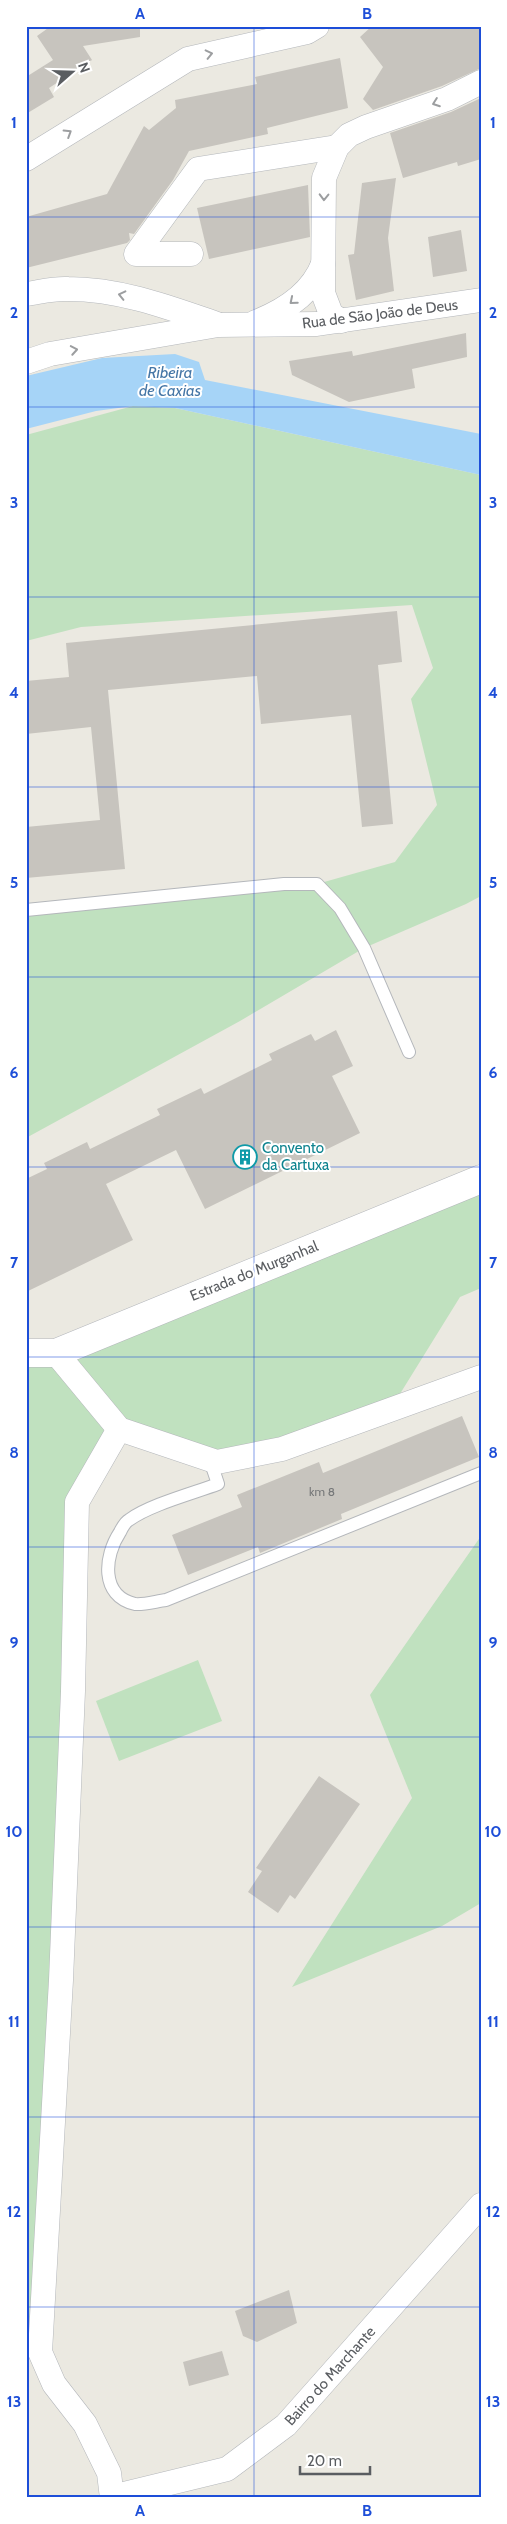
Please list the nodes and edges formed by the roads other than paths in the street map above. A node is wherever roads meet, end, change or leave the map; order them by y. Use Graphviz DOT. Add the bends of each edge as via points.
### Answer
graph roads {
  1 [pos="317,26"];
  2 [pos="481,82"];
  3 [pos="337,147"];
  4 [pos="26,159"];
  5 [pos="191,254"];
  6 [pos="323,264"];
  7 [pos="26,294"];
  8 [pos="481,300"];
  9 [pos="160,304"];
  10 [pos="341,321"];
  11 [pos="218,325"];
  12 [pos="250,325"];
  13 [pos="155,336"];
  14 [pos="26,362"];
  15 [pos="26,910"];
  16 [pos="409,1052"];
  17 [pos="481,1179"];
  18 [pos="26,1353"];
  19 [pos="56,1353"];
  20 [pos="481,1377"];
  21 [pos="119,1429"];
  22 [pos="210,1460"];
  23 [pos="481,1473"];
  24 [pos="481,2206"];
  25 [pos="112,2497"];
  4 -- 1 [label="street, one-way" via="188,59 307,32"];
  2 -- 3 [label="street, one-way" via="447,99 366,127 349,135"];
  3 -- 5 [label="street" via="198,169 136,254"];
  3 -- 6 [label="street, one-way" via="324,178"];
  6 -- 10 [label="street" via="326,305 331,314"];
  6 -- 12 [label="street, one-way" via="317,280 283,310"];
  9 -- 7 [label="street, Rua de São João de Deus, one-way" via="116,293 67,288"];
  8 -- 10 [label="street, Rua de São João de Deus"];
  9 -- 11 [label="street, Rua de São João de Deus"];
  9 -- 13 [label="street" via="167,310 170,324"];
  10 -- 12 [label="street, Rua de São João de Deus"];
  11 -- 12 [label="street, Rua de São João de Deus"];
  11 -- 13 [label="street, Rua de São João de Deus"];
  14 -- 13 [label="street, Rua de São João de Deus, one-way" via="50,354"];
  15 -- 16 [label="lane" via="284,884 317,884 340,908 364,948"];
  17 -- 19 [label="street, Estrada do Murganhal"];
  18 -- 19 [label="street, Estrada do Murganhal"];
  19 -- 21 [label="street"];
  20 -- 22 [label="street" via="282,1449 216,1462"];
  21 -- 22 [label="street"];
  21 -- 25 [label="street" via="77,1502 62,1980 40,2352 54,2384 85,2424 109,2474"];
  22 -- 23 [label="lane" via="218,1484 127,1520 114,1540 107,1561 108,1582 122,1599 137,1604 166,1600"];
  24 -- 25 [label="street, Bairro do Marchante" via="286,2425 228,2469"];
}
